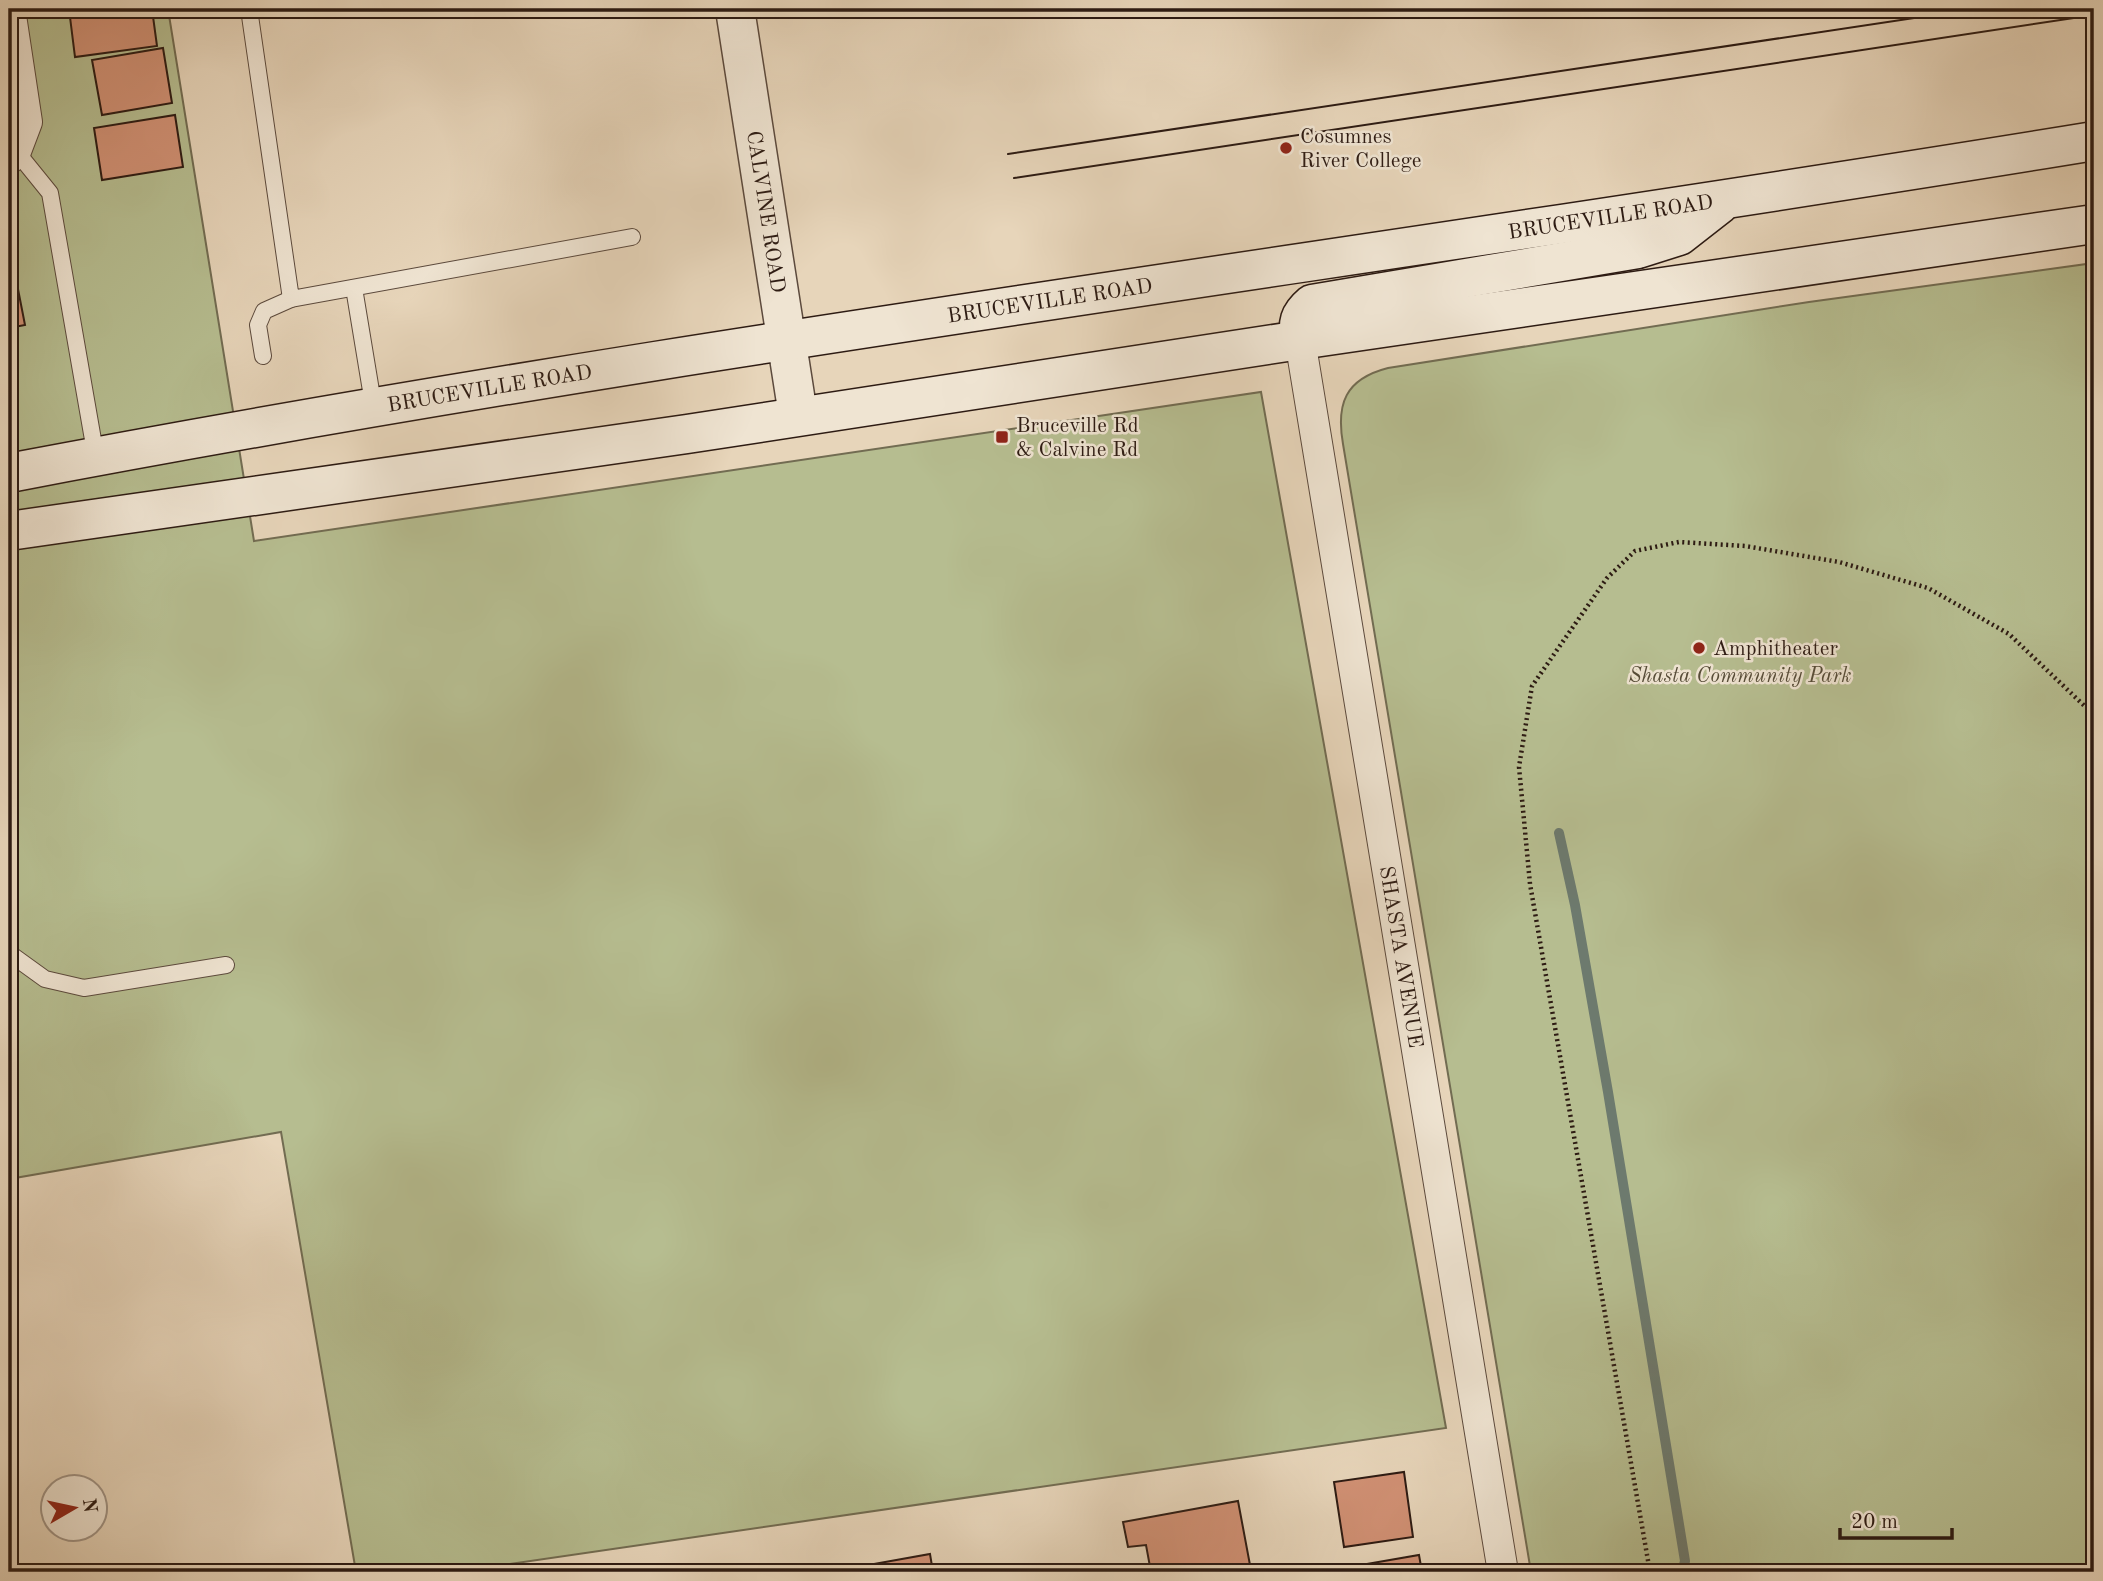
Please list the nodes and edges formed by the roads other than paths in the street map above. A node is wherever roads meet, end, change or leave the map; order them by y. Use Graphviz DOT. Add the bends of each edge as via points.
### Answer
graph roads {
  1 [pos="10,9"];
  2 [pos="249,9"];
  3 [pos="735,9"];
  4 [pos="2094,141"];
  5 [pos="12,155"];
  6 [pos="1721,202"];
  7 [pos="2094,224"];
  8 [pos="632,237"];
  9 [pos="354,288"];
  10 [pos="291,299"];
  11 [pos="786,339"];
  12 [pos="1300,340"];
  13 [pos="263,356"];
  14 [pos="374,409"];
  15 [pos="799,415"];
  16 [pos="96,457"];
  17 [pos="9,473"];
  18 [pos="9,531"];
  19 [pos="9,907"];
  20 [pos="9,930"];
  21 [pos="9,953"];
  22 [pos="226,965"];
  23 [pos="1503,1572"];
  1 -- 5 [label="street" via="27,122"];
  2 -- 10 [label="lane"];
  3 -- 11 [label="main road, CALVINE ROAD"];
  4 -- 6 [label="main road, BRUCEVILLE ROAD"];
  5 -- 16 [label="lane" via="50,193"];
  6 -- 11 [label="main road, BRUCEVILLE ROAD"];
  6 -- 12 [label="main road" via="1679,236 1638,249 1312,304 1297,324"];
  7 -- 12 [label="main road"];
  8 -- 9 [label="lane"];
  9 -- 10 [label="lane"];
  9 -- 14 [label="lane"];
  10 -- 13 [label="lane" via="264,311 258,325"];
  11 -- 14 [label="main road, BRUCEVILLE ROAD"];
  11 -- 15 [label="main road, CALVINE ROAD"];
  12 -- 15 [label="main road"];
  12 -- 23 [label="street, SHASTA AVENUE"];
  14 -- 16 [label="main road, BRUCEVILLE ROAD"];
  15 -- 18 [label="main road"];
  16 -- 17 [label="main road, BRUCEVILLE ROAD"];
  19 -- 20 [label="lane"];
  21 -- 22 [label="lane" via="45,979 84,988"];
}
